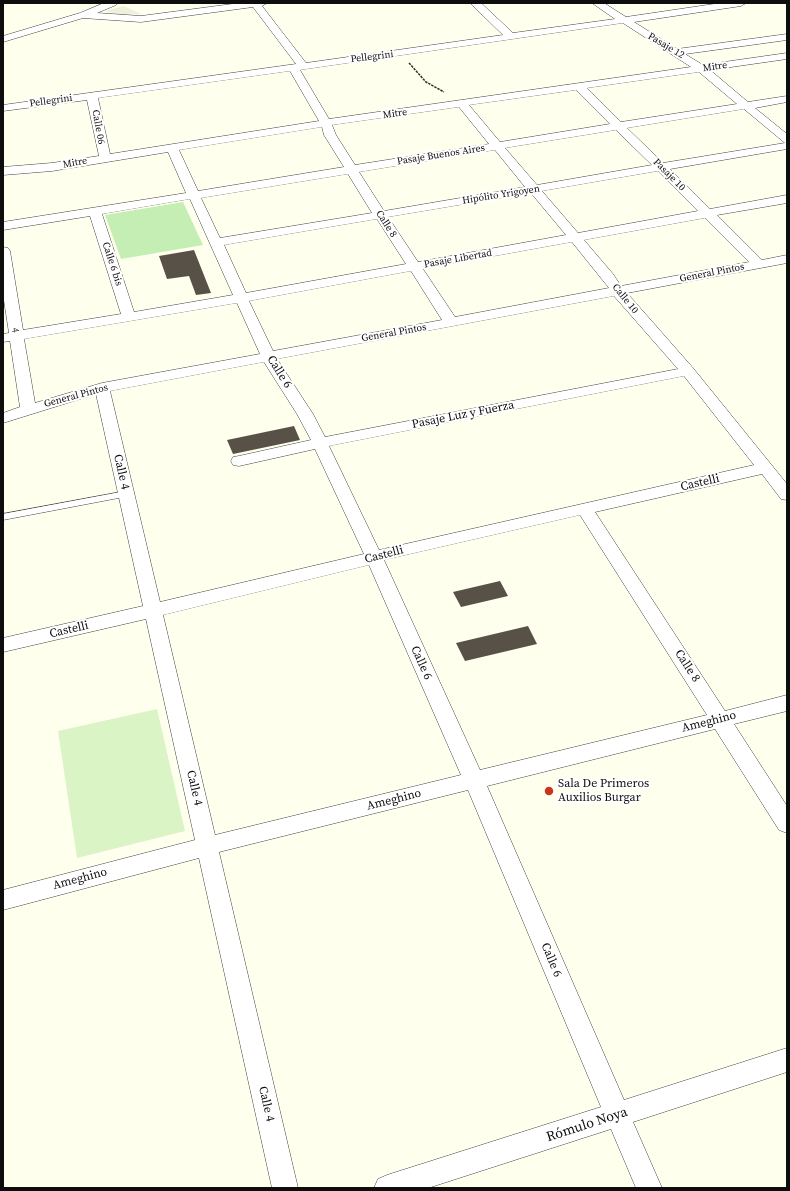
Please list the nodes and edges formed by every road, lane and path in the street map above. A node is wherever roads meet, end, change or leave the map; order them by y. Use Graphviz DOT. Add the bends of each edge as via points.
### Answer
graph roads {
  1 [pos="257,3"];
  2 [pos="475,3"];
  3 [pos="597,3"];
  4 [pos="741,3"];
  5 [pos="111,4"];
  6 [pos="83,15"];
  7 [pos="625,21"];
  8 [pos="512,37"];
  9 [pos="787,37"];
  10 [pos="3,38"];
  11 [pos="676,52"];
  12 [pos="400,53"];
  13 [pos="787,56"];
  14 [pos="298,67"];
  15 [pos="702,69"];
  16 [pos="578,86"];
  17 [pos="92,96"];
  18 [pos="787,100"];
  19 [pos="462,104"];
  20 [pos="747,106"];
  21 [pos="3,108"];
  22 [pos="326,123"];
  23 [pos="621,127"];
  24 [pos="787,140"];
  25 [pos="787,146"];
  26 [pos="499,147"];
  27 [pos="172,148"];
  28 [pos="106,158"];
  29 [pos="662,168"];
  30 [pos="352,169"];
  31 [pos="3,171"];
  32 [pos="534,190"];
  33 [pos="193,196"];
  34 [pos="787,199"];
  35 [pos="95,212"];
  36 [pos="708,213"];
  37 [pos="380,215"];
  38 [pos="3,226"];
  39 [pos="574,238"];
  40 [pos="215,243"];
  41 [pos="3,251"];
  42 [pos="787,259"];
  43 [pos="759,264"];
  44 [pos="413,267"];
  45 [pos="618,292"];
  46 [pos="241,298"];
  47 [pos="129,317"];
  48 [pos="451,322"];
  49 [pos="9,337"];
  50 [pos="268,356"];
  51 [pos="688,371"];
  52 [pos="102,388"];
  53 [pos="28,409"];
  54 [pos="3,418"];
  55 [pos="320,443"];
  56 [pos="239,461"];
  57 [pos="765,468"];
  58 [pos="126,494"];
  59 [pos="787,495"];
  60 [pos="585,509"];
  61 [pos="3,517"];
  62 [pos="374,557"];
  63 [pos="152,610"];
  64 [pos="3,645"];
  65 [pos="787,703"];
  66 [pos="721,719"];
  67 [pos="474,780"];
  68 [pos="787,824"];
  69 [pos="207,846"];
  70 [pos="3,900"];
  71 [pos="787,1060"];
  72 [pos="618,1115"];
  73 [pos="285,1188"];
  74 [pos="387,1188"];
  75 [pos="649,1188"];
  1 -- 6 [label="street" via="141,19"];
  1 -- 14 [label="street"];
  2 -- 8 [label="street"];
  3 -- 7 [label="street, Pasaje 12"];
  4 -- 7 [label="street, Pellegrini"];
  5 -- 6 [label="street"];
  6 -- 10 [label="street"];
  7 -- 8 [label="street, Pellegrini"];
  7 -- 11 [label="street, Pasaje 12"];
  8 -- 12 [label="street, Pellegrini"];
  9 -- 11 [label="street"];
  11 -- 15 [label="street, Pasaje 12"];
  12 -- 14 [label="street, Pellegrini"];
  12 -- 19 [label="path" via="426,82"];
  13 -- 15 [label="street, Mitre"];
  14 -- 17 [label="street, Pellegrini"];
  14 -- 22 [label="street, Calle 8"];
  15 -- 16 [label="street, Mitre"];
  15 -- 20 [label="street, Pasaje 12"];
  16 -- 19 [label="street, Mitre"];
  16 -- 23 [label="street, Pasaje 10"];
  17 -- 21 [label="street, Pellegrini"];
  17 -- 28 [label="street, Calle 06"];
  18 -- 20 [label="street, Pasaje Buenos Aires"];
  19 -- 22 [label="street, Mitre"];
  19 -- 26 [label="street, Calle 10"];
  20 -- 23 [label="street, Pasaje Buenos Aires"];
  20 -- 24 [label="street, Pasaje 12"];
  22 -- 27 [label="street, Mitre"];
  22 -- 30 [label="street, Calle 8" via="330,135"];
  23 -- 26 [label="street, Pasaje Buenos Aires"];
  23 -- 29 [label="street, Pasaje 10"];
  25 -- 29 [label="street, Hipólito Yrigoyen"];
  26 -- 30 [label="street, Pasaje Buenos Aires"];
  26 -- 32 [label="street, Calle 10"];
  27 -- 28 [label="street, Mitre"];
  27 -- 33 [label="street, Calle 6"];
  28 -- 31 [label="street, Mitre" via="41,169"];
  29 -- 32 [label="street, Hipólito Yrigoyen"];
  29 -- 36 [label="street, Pasaje 10"];
  30 -- 33 [label="street, Pasaje Buenos Aires"];
  30 -- 37 [label="street, Calle 8"];
  32 -- 37 [label="street, Hipólito Yrigoyen"];
  32 -- 39 [label="street, Calle 10"];
  33 -- 35 [label="street, Pasaje Buenos Aires"];
  33 -- 40 [label="street, Calle 6"];
  34 -- 36 [label="street, Pasaje Libertad"];
  35 -- 38 [label="street, Pasaje Buenos Aires"];
  35 -- 47 [label="street, Calle 6 bis"];
  36 -- 39 [label="street, Pasaje Libertad"];
  36 -- 43 [label="street, Pasaje 10"];
  37 -- 40 [label="street, Hipólito Yrigoyen"];
  37 -- 44 [label="street, Calle 8"];
  39 -- 44 [label="street, Pasaje Libertad"];
  39 -- 45 [label="street, Calle 10"];
  40 -- 46 [label="street, Calle 6"];
  41 -- 49 [label="street, 4"];
  42 -- 43 [label="street, General Pintos"];
  43 -- 45 [label="street, General Pintos"];
  44 -- 46 [label="street, Pasaje Libertad"];
  44 -- 48 [label="street, Calle 8"];
  45 -- 48 [label="street, General Pintos"];
  45 -- 51 [label="street, Calle 10"];
  46 -- 47 [label="street, Pasaje Libertad"];
  46 -- 50 [label="street, Calle 6"];
  47 -- 49 [label="street, Pasaje Libertad"];
  48 -- 50 [label="street, General Pintos"];
  49 -- 53 [label="street, 4"];
  50 -- 52 [label="street, General Pintos"];
  50 -- 55 [label="street, Calle 6" via="305,414"];
  51 -- 55 [label="street, Pasaje Luz y Fuerza"];
  51 -- 57 [label="street, Calle 10"];
  52 -- 53 [label="street, General Pintos"];
  52 -- 58 [label="street, Calle 4"];
  53 -- 54 [label="street, General Pintos"];
  55 -- 56 [label="street, Pasaje Luz y Fuerza"];
  55 -- 62 [label="street, Calle 6"];
  57 -- 59 [label="street, Calle 10"];
  57 -- 60 [label="street, Castelli"];
  58 -- 61 [label="lane"];
  58 -- 63 [label="street, Calle 4"];
  60 -- 62 [label="street, Castelli"];
  60 -- 66 [label="street, Calle 8"];
  62 -- 63 [label="street, Castelli"];
  62 -- 67 [label="street, Calle 6"];
  63 -- 64 [label="street, Castelli"];
  63 -- 69 [label="street, Calle 4"];
  65 -- 66 [label="street, Ameghino"];
  66 -- 67 [label="street, Ameghino"];
  66 -- 68 [label="street, Calle 8"];
  67 -- 69 [label="street, Ameghino"];
  67 -- 72 [label="street, Calle 6"];
  69 -- 70 [label="street, Ameghino"];
  69 -- 73 [label="street, Calle 4"];
  71 -- 72 [label="street, Rómulo Noya"];
  72 -- 74 [label="street, Rómulo Noya"];
  72 -- 75 [label="street, Calle 6"];
}
